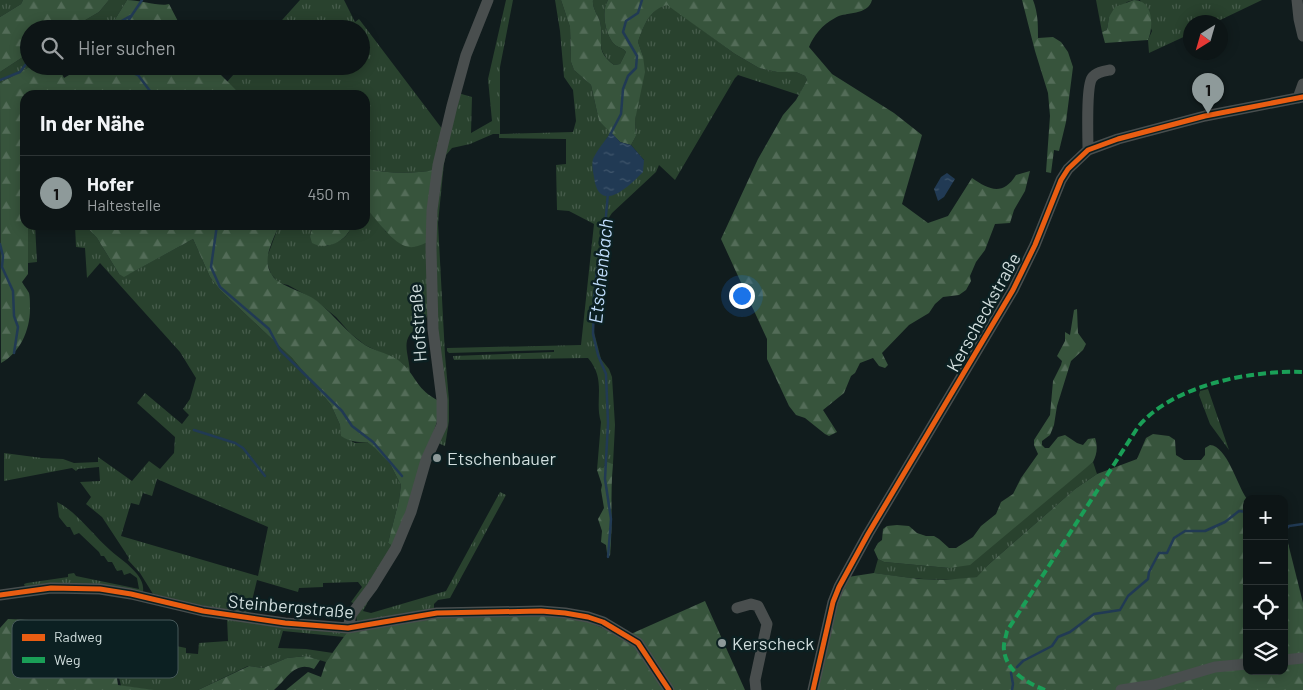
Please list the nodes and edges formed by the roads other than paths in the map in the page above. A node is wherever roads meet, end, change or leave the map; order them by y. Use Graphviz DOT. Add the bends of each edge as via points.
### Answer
graph roads {
  1 [pos="488,0"];
  2 [pos="1297,0"];
  3 [pos="1303,36"];
  4 [pos="1110,70"];
  5 [pos="1303,84"];
  6 [pos="1300,98"];
  7 [pos="1088,150"];
  8 [pos="0,595"];
  9 [pos="737,608"];
  10 [pos="348,628"];
  11 [pos="1303,658"];
  12 [pos="1288,660"];
  13 [pos="1243,664"];
  14 [pos="668,690"];
  15 [pos="756,690"];
  16 [pos="812,690"];
  17 [pos="1121,690"];
  1 -- 10 [label="street, Hofstraße" via="458,80 440,154 432,210 433,322 442,425 426,460 411,512 396,548 351,615"];
  2 -- 3 [label="street"];
  4 -- 7 [label="street" via="1091,79"];
  5 -- 6 [label="street"];
  6 -- 7 [label="street, Kerscheckstraße" via="1205,116 1127,136"];
  7 -- 16 [label="street, Kerscheckstraße" via="1064,174 1013,290 845,575 833,602"];
  8 -- 10 [label="street, Steinbergstraße" via="51,588 100,589 203,611"];
  9 -- 15 [label="street" via="751,604 758,606 767,624 755,680"];
  10 -- 14 [label="street, Steinbergstraße" via="437,613 580,615 603,622 638,643"];
  11 -- 12 [label="street"];
  13 -- 17 [label="street" via="1215,667 1154,685"];
}
